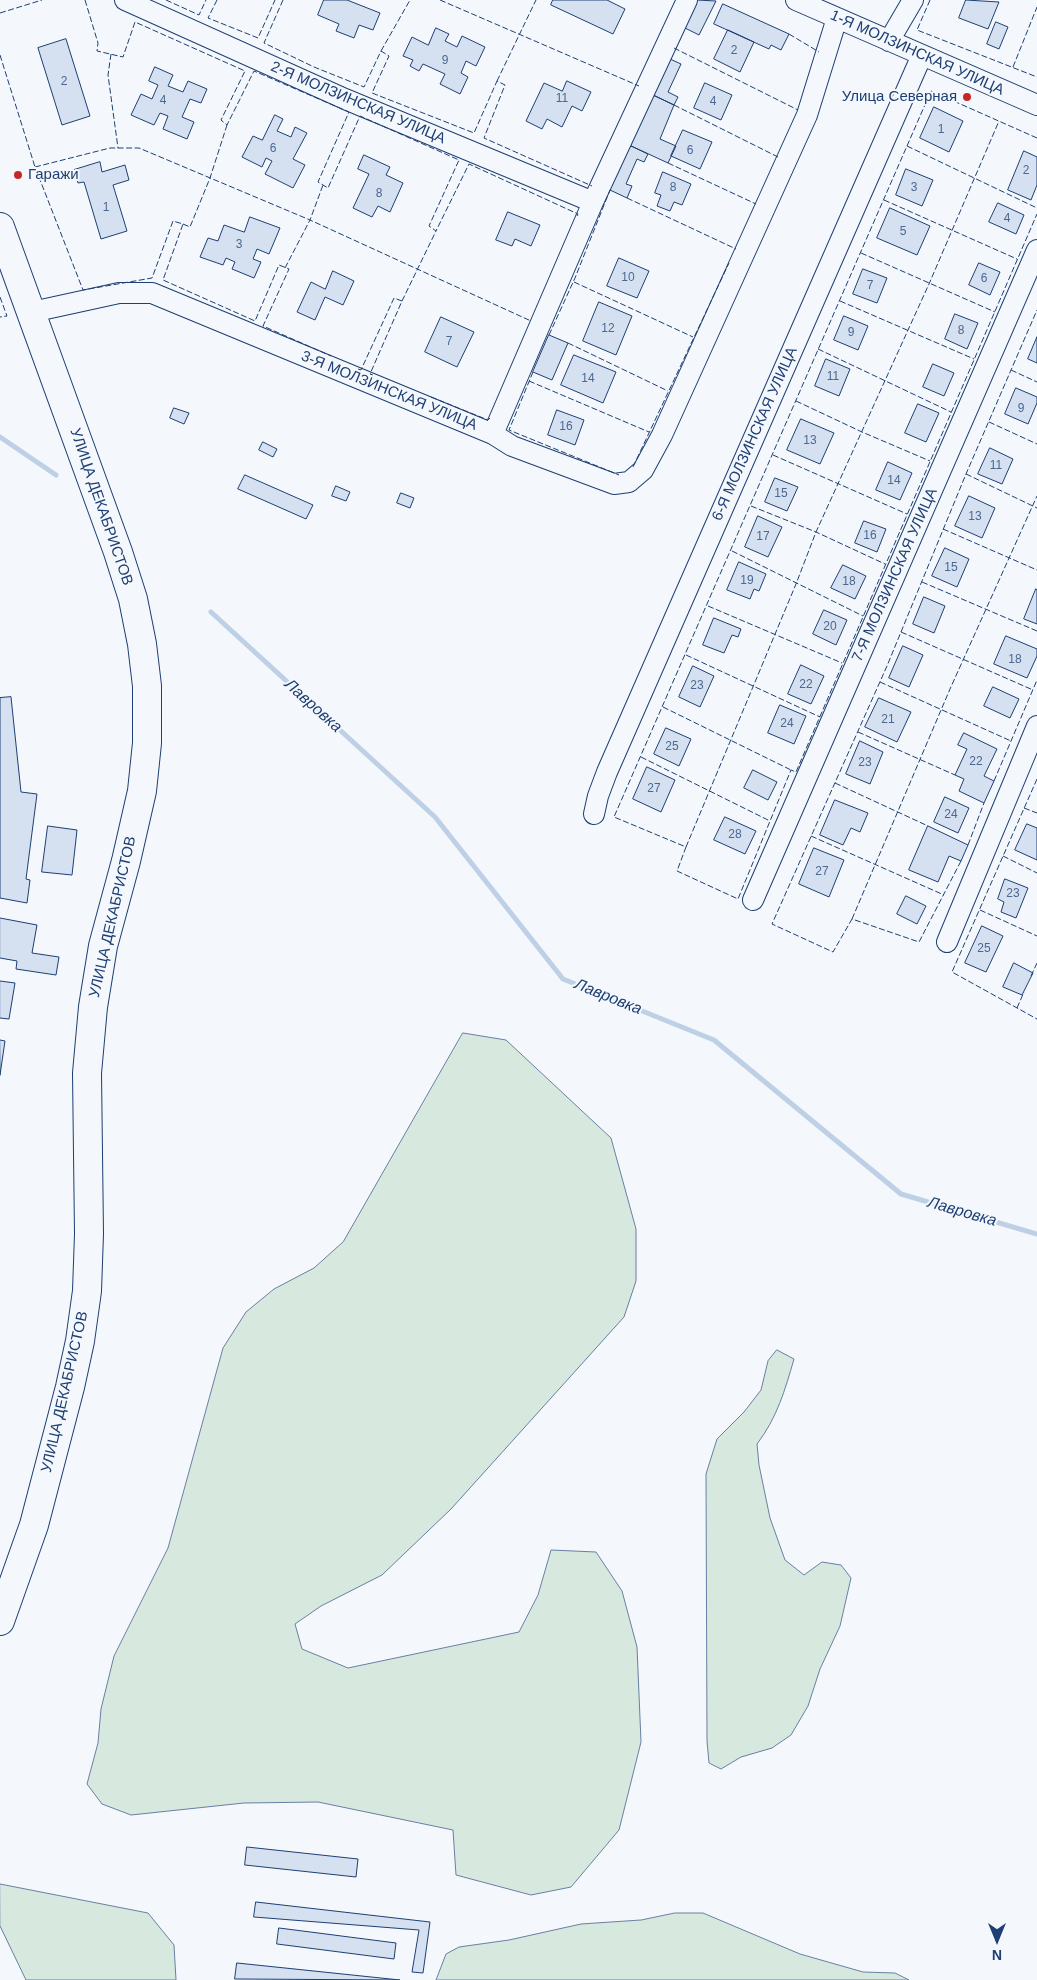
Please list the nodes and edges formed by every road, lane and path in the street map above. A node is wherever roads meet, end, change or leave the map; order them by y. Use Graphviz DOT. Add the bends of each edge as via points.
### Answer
graph roads {
  1 [pos="125,0"];
  2 [pos="687,0"];
  3 [pos="796,0"];
  4 [pos="913,0"];
  5 [pos="837,18"];
  6 [pos="889,41"];
  7 [pos="922,55"];
  8 [pos="1037,105"];
  9 [pos="593,202"];
  10 [pos="0,227"];
  11 [pos="1037,250"];
  12 [pos="32,312"];
  13 [pos="493,434"];
  14 [pos="1037,726"];
  15 [pos="594,814"];
  16 [pos="753,900"];
  17 [pos="947,942"];
  18 [pos="0,1621"];
  1 -- 9 [label="street, 2-Я МОЛЗИНСКАЯ УЛИЦА" via="344,99"];
  2 -- 9 [label="street, 3-Я МОЛЗИНСКАЯ УЛИЦА"];
  3 -- 5 [label="street, 1-Я МОЛЗИНСКАЯ УЛИЦА"];
  4 -- 6 [label="street"];
  5 -- 6 [label="street, 1-Я МОЛЗИНСКАЯ УЛИЦА"];
  5 -- 13 [label="street" via="807,115 662,435 643,470 629,482 614,484 512,446"];
  6 -- 7 [label="street, 1-Я МОЛЗИНСКАЯ УЛИЦА"];
  7 -- 8 [label="street, 1-Я МОЛЗИНСКАЯ УЛИЦА"];
  7 -- 15 [label="street, 6-Я МОЛЗИНСКАЯ УЛИЦА" via="610,763"];
  9 -- 13 [label="street, 3-Я МОЛЗИНСКАЯ УЛИЦА"];
  10 -- 12 [label="highway, УЛИЦА ДЕКАБРИСТОВ"];
  11 -- 16 [label="street, 7-Я МОЛЗИНСКАЯ УЛИЦА"];
  12 -- 13 [label="street, 3-Я МОЛЗИНСКАЯ УЛИЦА" via="119,293 152,293"];
  12 -- 18 [label="highway, УЛИЦА ДЕКАБРИСТОВ" via="133,599 147,686 147,743 142,791 104,946 93,1007 86,1073 87,1291 80,1341 34,1525"];
  14 -- 17 [label="street"];
}
